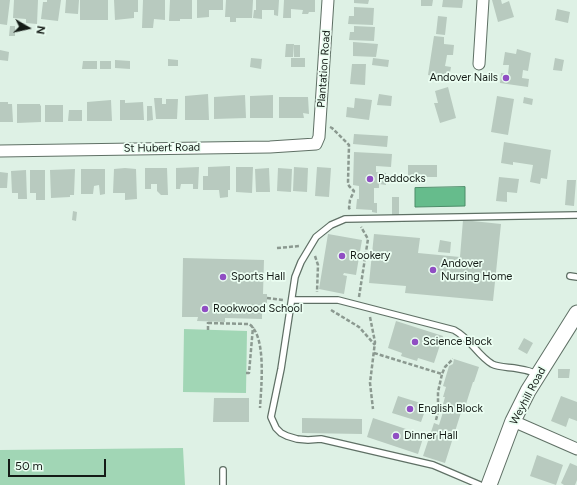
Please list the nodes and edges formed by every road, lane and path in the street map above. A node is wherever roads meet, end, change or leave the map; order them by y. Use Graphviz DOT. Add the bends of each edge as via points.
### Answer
graph roads {
  1 [pos="328,0"];
  2 [pos="483,0"];
  3 [pos="479,64"];
  4 [pos="320,126"];
  5 [pos="319,137"];
  6 [pos="0,151"];
  7 [pos="577,215"];
  8 [pos="356,218"];
  9 [pos="277,248"];
  10 [pos="308,249"];
  11 [pos="570,276"];
  12 [pos="577,277"];
  13 [pos="267,298"];
  14 [pos="292,300"];
  15 [pos="324,300"];
  16 [pos="358,305"];
  17 [pos="366,307"];
  18 [pos="577,313"];
  19 [pos="253,327"];
  20 [pos="208,330"];
  21 [pos="375,345"];
  22 [pos="374,353"];
  23 [pos="409,358"];
  24 [pos="453,359"];
  25 [pos="408,364"];
  26 [pos="246,372"];
  27 [pos="442,374"];
  28 [pos="538,375"];
  29 [pos="260,408"];
  30 [pos="373,409"];
  31 [pos="436,420"];
  32 [pos="514,421"];
  33 [pos="577,449"];
  34 [pos="223,470"];
  35 [pos="223,485"];
  36 [pos="480,485"];
  37 [pos="489,485"];
  1 -- 4 [label="street, Plantation Road"];
  2 -- 3 [label="street"];
  4 -- 5 [label="street, Plantation Road"];
  4 -- 8 [label="path" via="332,128 349,145 348,182 354,191 350,208"];
  5 -- 6 [label="street, St Hubert Road" via="313,145 292,146"];
  7 -- 8 [label="lane"];
  8 -- 10 [label="lane" via="345,219 331,225 316,237"];
  8 -- 16 [label="path" via="368,239"];
  9 -- 10 [label="path" via="304,246"];
  10 -- 14 [label="lane" via="295,277"];
  10 -- 15 [label="path" via="316,257 316,291"];
  11 -- 12 [label="lane"];
  13 -- 14 [label="path"];
  14 -- 15 [label="lane"];
  14 -- 36 [label="lane" via="272,417 281,433 297,439 321,439 433,465"];
  15 -- 16 [label="lane" via="338,300"];
  15 -- 21 [label="path" via="326,309 359,327"];
  16 -- 17 [label="lane"];
  17 -- 21 [label="path"];
  17 -- 28 [label="lane" via="454,330 467,338 490,363 529,370"];
  18 -- 28 [label="main road, Weyhill Road"];
  19 -- 20 [label="path" via="249,324 208,322"];
  19 -- 26 [label="path" via="249,372"];
  19 -- 29 [label="path" via="260,346"];
  21 -- 22 [label="path"];
  22 -- 25 [label="path"];
  22 -- 30 [label="path" via="370,383"];
  23 -- 25 [label="path"];
  24 -- 27 [label="path"];
  25 -- 27 [label="path"];
  27 -- 31 [label="path"];
  28 -- 32 [label="main road, Weyhill Road"];
  32 -- 33 [label="street"];
  32 -- 37 [label="main road, Weyhill Road"];
  34 -- 35 [label="lane"];
}
